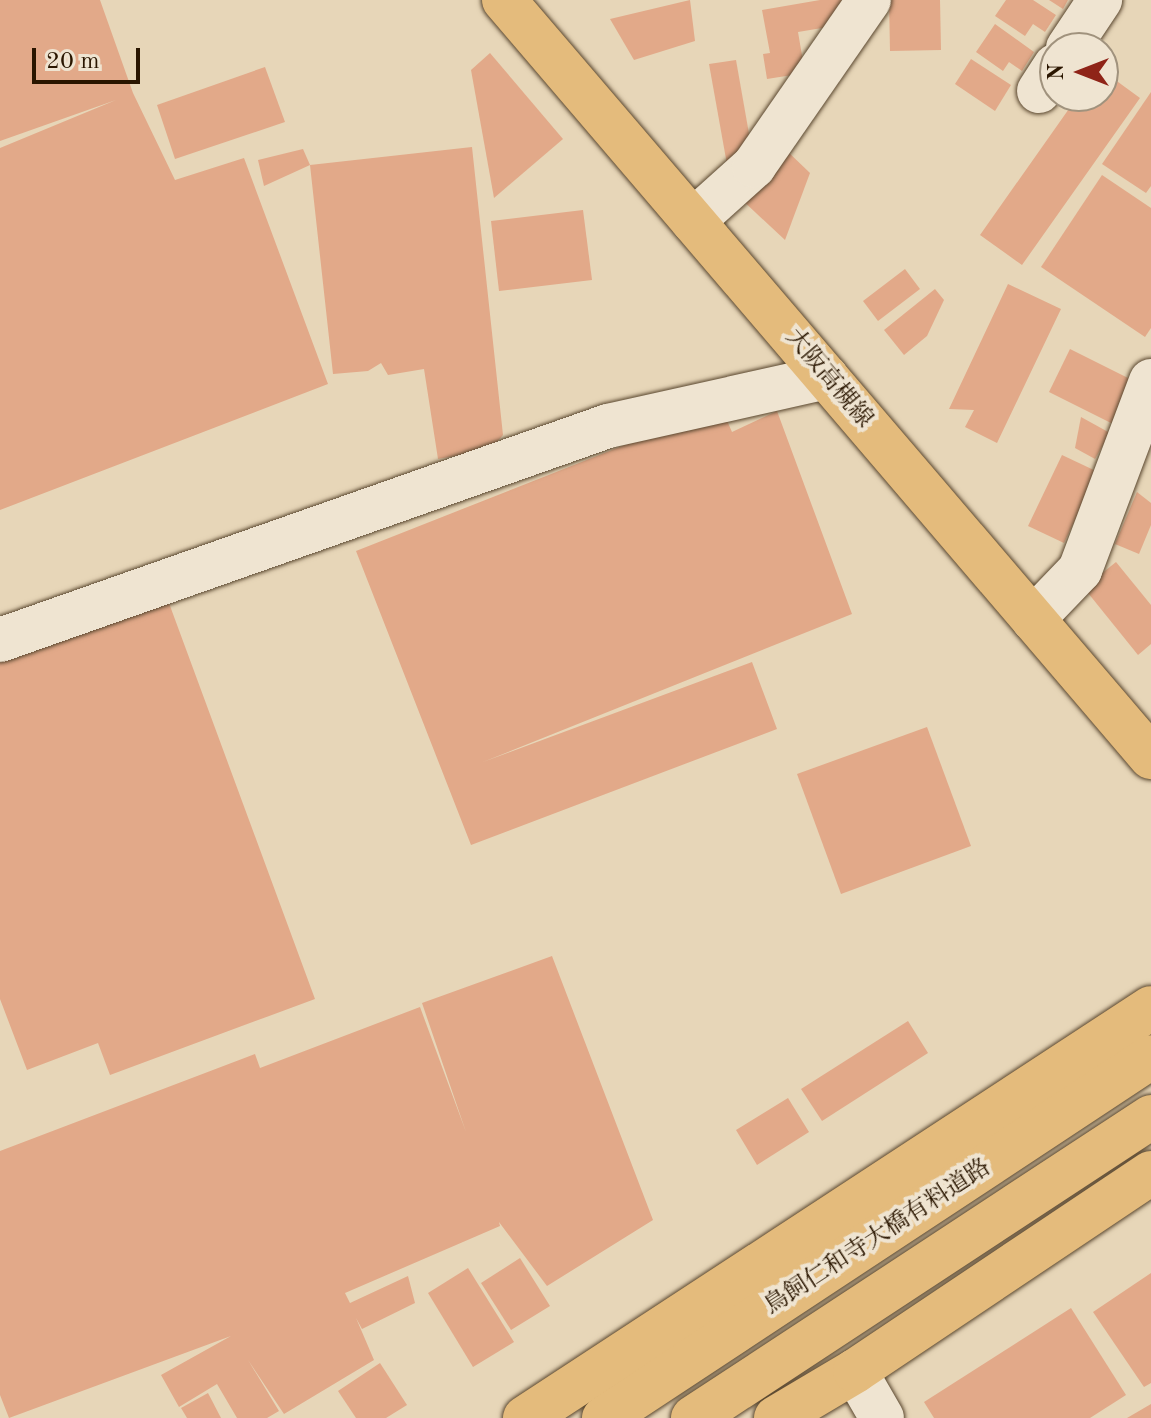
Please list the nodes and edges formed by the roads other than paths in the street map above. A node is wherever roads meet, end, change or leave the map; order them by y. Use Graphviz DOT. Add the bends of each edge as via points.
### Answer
graph roads {
  1 [pos="504,0"];
  2 [pos="869,0"];
  3 [pos="1100,0"];
  4 [pos="1079,32"];
  5 [pos="693,221"];
  6 [pos="827,377"];
  7 [pos="1151,381"];
  8 [pos="1033,619"];
  9 [pos="0,640"];
  10 [pos="1151,757"];
  11 [pos="1151,1008"];
  12 [pos="1151,1057"];
  13 [pos="1151,1117"];
  14 [pos="1151,1173"];
  15 [pos="855,1371"];
  16 [pos="525,1418"];
  17 [pos="604,1418"];
  18 [pos="693,1418"];
  19 [pos="776,1418"];
  20 [pos="882,1418"];
  1 -- 5 [label="main road, 大阪高槻線"];
  2 -- 5 [label="street" via="754,166"];
  3 -- 4 [label="street"];
  5 -- 6 [label="main road, 大阪高槻線"];
  6 -- 8 [label="main road, 大阪高槻線"];
  6 -- 9 [label="street" via="608,426"];
  7 -- 8 [label="street" via="1080,570"];
  8 -- 10 [label="main road, 大阪高槻線"];
  11 -- 16 [label="main road"];
  12 -- 17 [label="main road, 鳥飼仁和寺大橋有料道路"];
  13 -- 18 [label="main road, 鳥飼仁和寺大橋有料道路"];
  14 -- 15 [label="main road"];
  15 -- 19 [label="main road"];
  15 -- 20 [label="street"];
}
